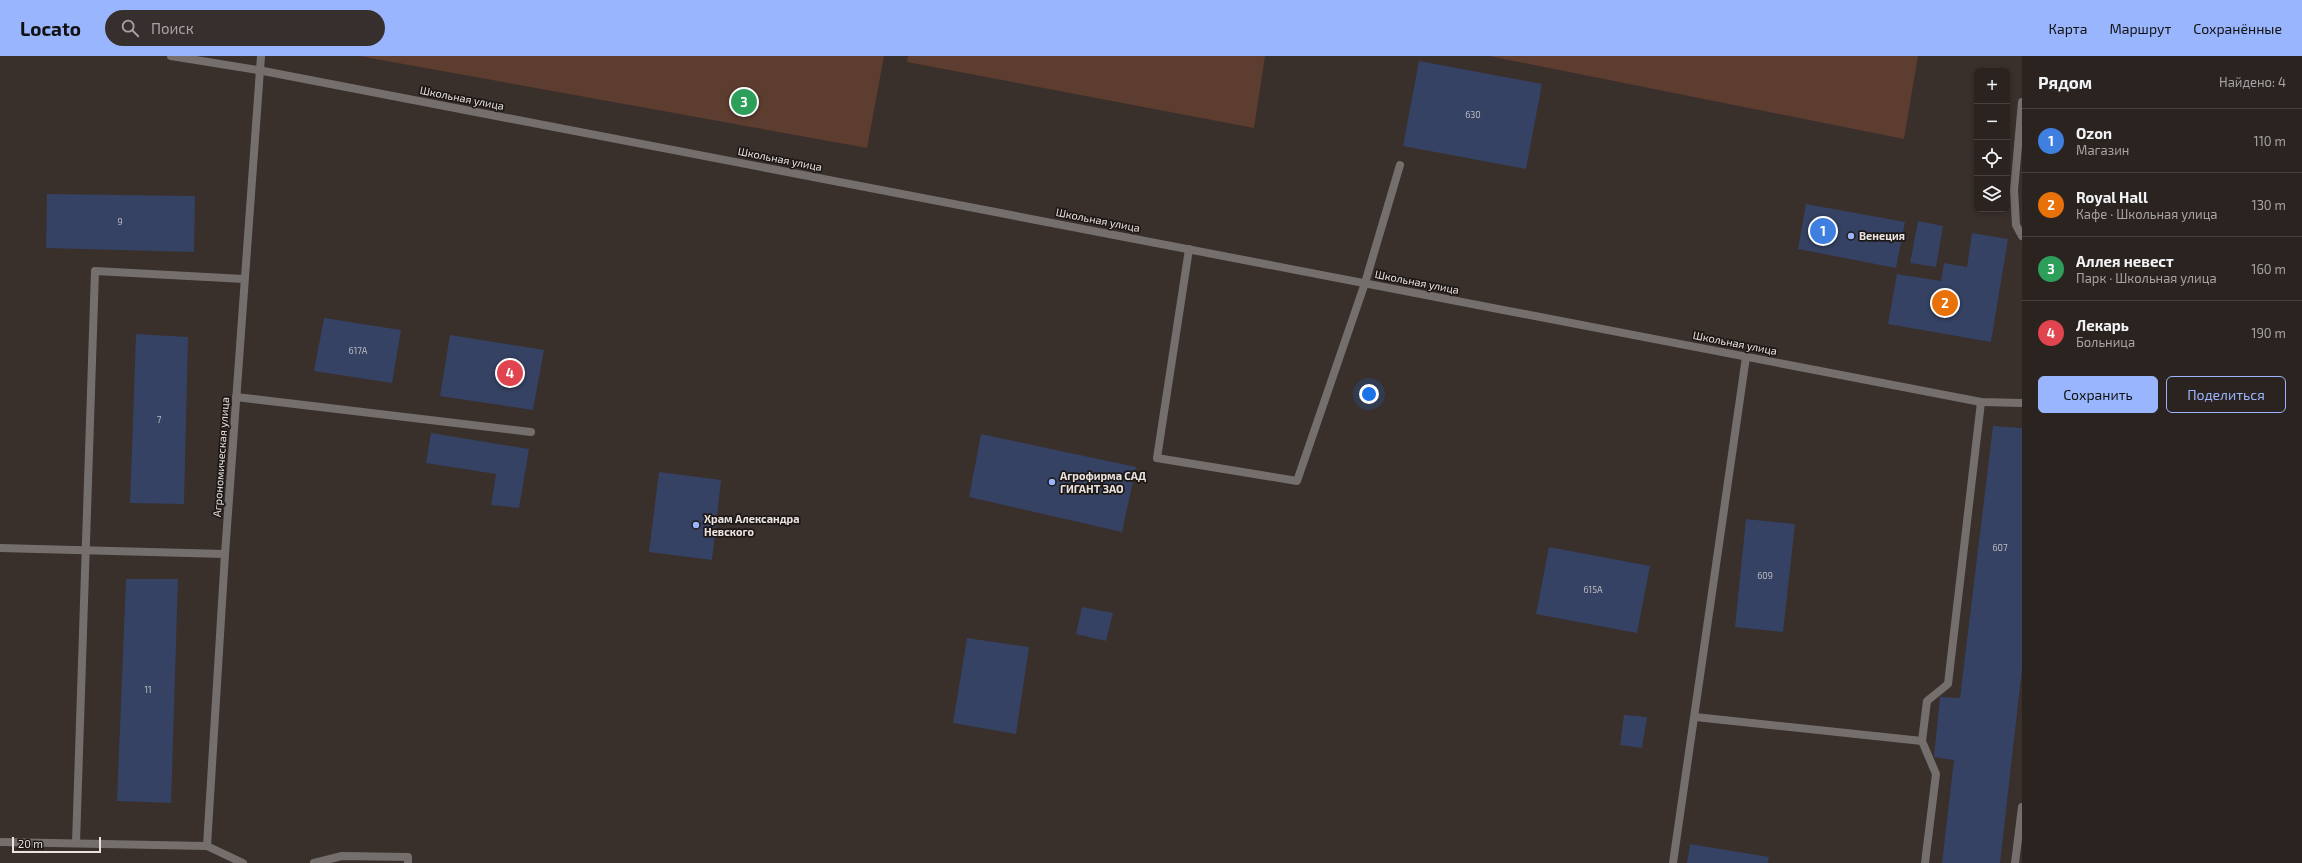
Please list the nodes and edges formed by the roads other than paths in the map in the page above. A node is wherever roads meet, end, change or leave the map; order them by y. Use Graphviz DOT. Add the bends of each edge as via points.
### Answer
graph roads {
  1 [pos="171,56"];
  2 [pos="261,56"];
  3 [pos="258,70"];
  4 [pos="2022,102"];
  5 [pos="1400,165"];
  6 [pos="2022,236"];
  7 [pos="1189,249"];
  8 [pos="244,279"];
  9 [pos="1365,283"];
  10 [pos="1746,357"];
  11 [pos="236,397"];
  12 [pos="1981,402"];
  13 [pos="2022,404"];
  14 [pos="531,432"];
  15 [pos="0,548"];
  16 [pos="85,550"];
  17 [pos="225,554"];
  18 [pos="1694,717"];
  19 [pos="1922,741"];
  20 [pos="2022,807"];
  21 [pos="0,842"];
  22 [pos="76,843"];
  23 [pos="207,846"];
  24 [pos="243,863"];
  25 [pos="314,863"];
  26 [pos="408,863"];
  27 [pos="1673,863"];
  28 [pos="1925,863"];
  29 [pos="2015,863"];
  1 -- 3 [label="street, Школьная улица"];
  2 -- 3 [label="street, Агрономическая улица"];
  3 -- 7 [label="street, Школьная улица"];
  3 -- 8 [label="street, Агрономическая улица"];
  4 -- 6 [label="street" via="2014,190 2016,225"];
  5 -- 9 [label="street"];
  7 -- 9 [label="street, Школьная улица"];
  7 -- 9 [label="street" via="1157,458 1298,481"];
  8 -- 11 [label="street, Агрономическая улица"];
  8 -- 16 [label="street" via="95,271"];
  9 -- 10 [label="street, Школьная улица"];
  10 -- 12 [label="street, Школьная улица"];
  10 -- 18 [label="street"];
  11 -- 14 [label="street"];
  11 -- 17 [label="street, Агрономическая улица"];
  12 -- 13 [label="street, Школьная улица"];
  12 -- 19 [label="street" via="1948,684 1927,701"];
  15 -- 16 [label="street"];
  16 -- 17 [label="street"];
  16 -- 22 [label="street"];
  17 -- 23 [label="street, Агрономическая улица"];
  18 -- 19 [label="street"];
  18 -- 27 [label="street"];
  19 -- 28 [label="street" via="1936,774"];
  20 -- 29 [label="street"];
  21 -- 22 [label="street"];
  22 -- 23 [label="street"];
  23 -- 24 [label="street"];
  25 -- 26 [label="street" via="342,856 357,856 408,857"];
}
